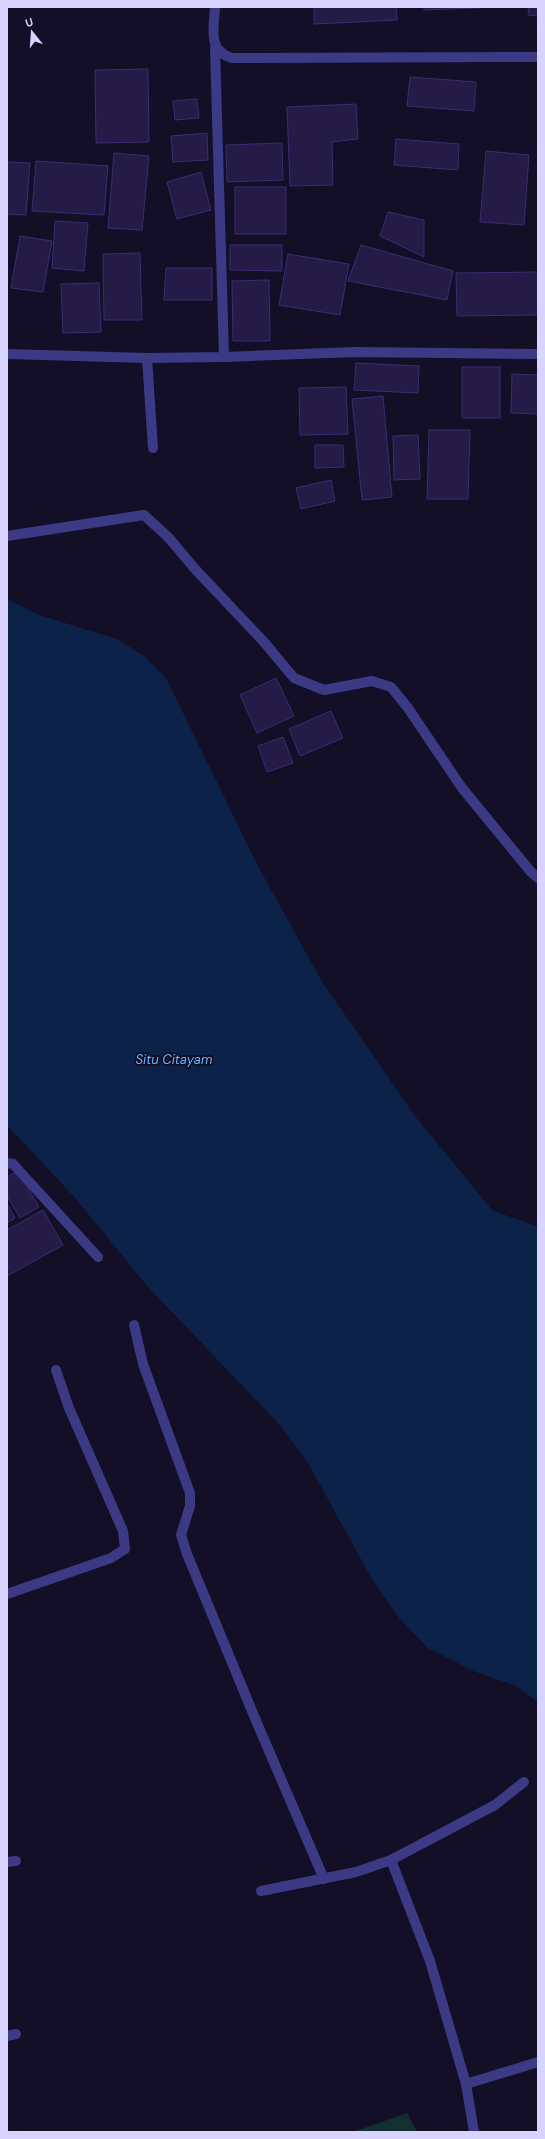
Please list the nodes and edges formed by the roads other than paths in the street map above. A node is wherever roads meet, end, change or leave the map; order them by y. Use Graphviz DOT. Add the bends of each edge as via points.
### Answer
graph roads {
  1 [pos="215,7"];
  2 [pos="215,48"];
  3 [pos="538,57"];
  4 [pos="7,354"];
  5 [pos="538,354"];
  6 [pos="224,357"];
  7 [pos="147,358"];
  8 [pos="153,448"];
  9 [pos="7,536"];
  10 [pos="538,878"];
  11 [pos="7,1163"];
  12 [pos="98,1257"];
  13 [pos="134,1325"];
  14 [pos="56,1370"];
  15 [pos="7,1594"];
  16 [pos="524,1782"];
  17 [pos="391,1860"];
  18 [pos="324,1879"];
  19 [pos="261,1891"];
  20 [pos="538,2062"];
  21 [pos="466,2084"];
  22 [pos="474,2132"];
  1 -- 2 [label="street"];
  2 -- 3 [label="street" via="222,55 232,58"];
  2 -- 6 [label="street"];
  4 -- 7 [label="street"];
  5 -- 6 [label="street" via="355,352"];
  6 -- 7 [label="street"];
  7 -- 8 [label="street"];
  9 -- 10 [label="street" via="144,515 169,538 294,678 324,690 372,681 391,687 462,788"];
  11 -- 12 [label="street" via="13,1164"];
  13 -- 18 [label="street" via="143,1364 190,1493 190,1506 181,1535 187,1554 256,1723"];
  14 -- 15 [label="street" via="69,1408 123,1531 124,1549 111,1558"];
  16 -- 17 [label="street" via="495,1805"];
  17 -- 18 [label="street"];
  17 -- 21 [label="street" via="430,1961"];
  18 -- 19 [label="street"];
  20 -- 21 [label="street"];
  21 -- 22 [label="street"];
}
